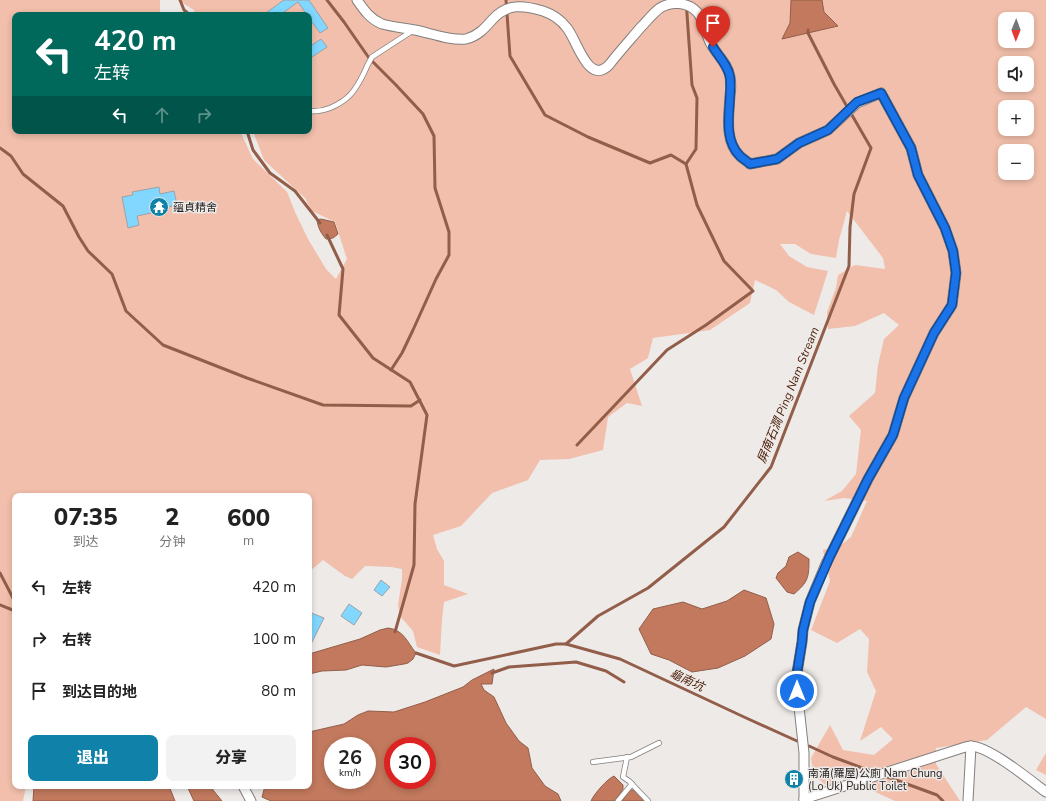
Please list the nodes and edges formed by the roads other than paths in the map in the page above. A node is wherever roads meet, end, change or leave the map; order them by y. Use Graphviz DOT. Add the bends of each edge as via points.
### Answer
graph roads {
  1 [pos="357,0"];
  2 [pos="413,30"];
  3 [pos="312,110"];
  4 [pos="659,743"];
  5 [pos="972,746"];
  6 [pos="627,758"];
  7 [pos="593,762"];
  8 [pos="632,784"];
  9 [pos="245,789"];
  10 [pos="1046,792"];
  11 [pos="804,800"];
  12 [pos="251,801"];
  13 [pos="618,801"];
  14 [pos="648,801"];
  15 [pos="968,801"];
  1 -- 2 [label="street" via="375,21"];
  2 -- 3 [label="lane" via="372,57 346,100 320,111"];
  2 -- 11 [label="street" via="448,38 466,39 482,31 504,10 515,7 535,9 547,12 563,23 587,64 595,70 600,70 605,68 658,10 673,4 682,4 699,14 710,43 728,70 731,86 730,134 734,148 750,164 777,159 799,143 828,130 857,102 881,93 911,148 918,175 945,228 953,251 956,273 952,305 934,333 904,398 893,435 868,479 810,602 796,679 804,753"];
  4 -- 6 [label="lane"];
  5 -- 10 [label="street" via="994,755"];
  5 -- 11 [label="street" via="959,748"];
  5 -- 15 [label="street"];
  6 -- 7 [label="lane"];
  6 -- 8 [label="lane" via="623,777"];
  8 -- 13 [label="lane"];
  8 -- 14 [label="lane"];
  9 -- 12 [label="street"];
}
